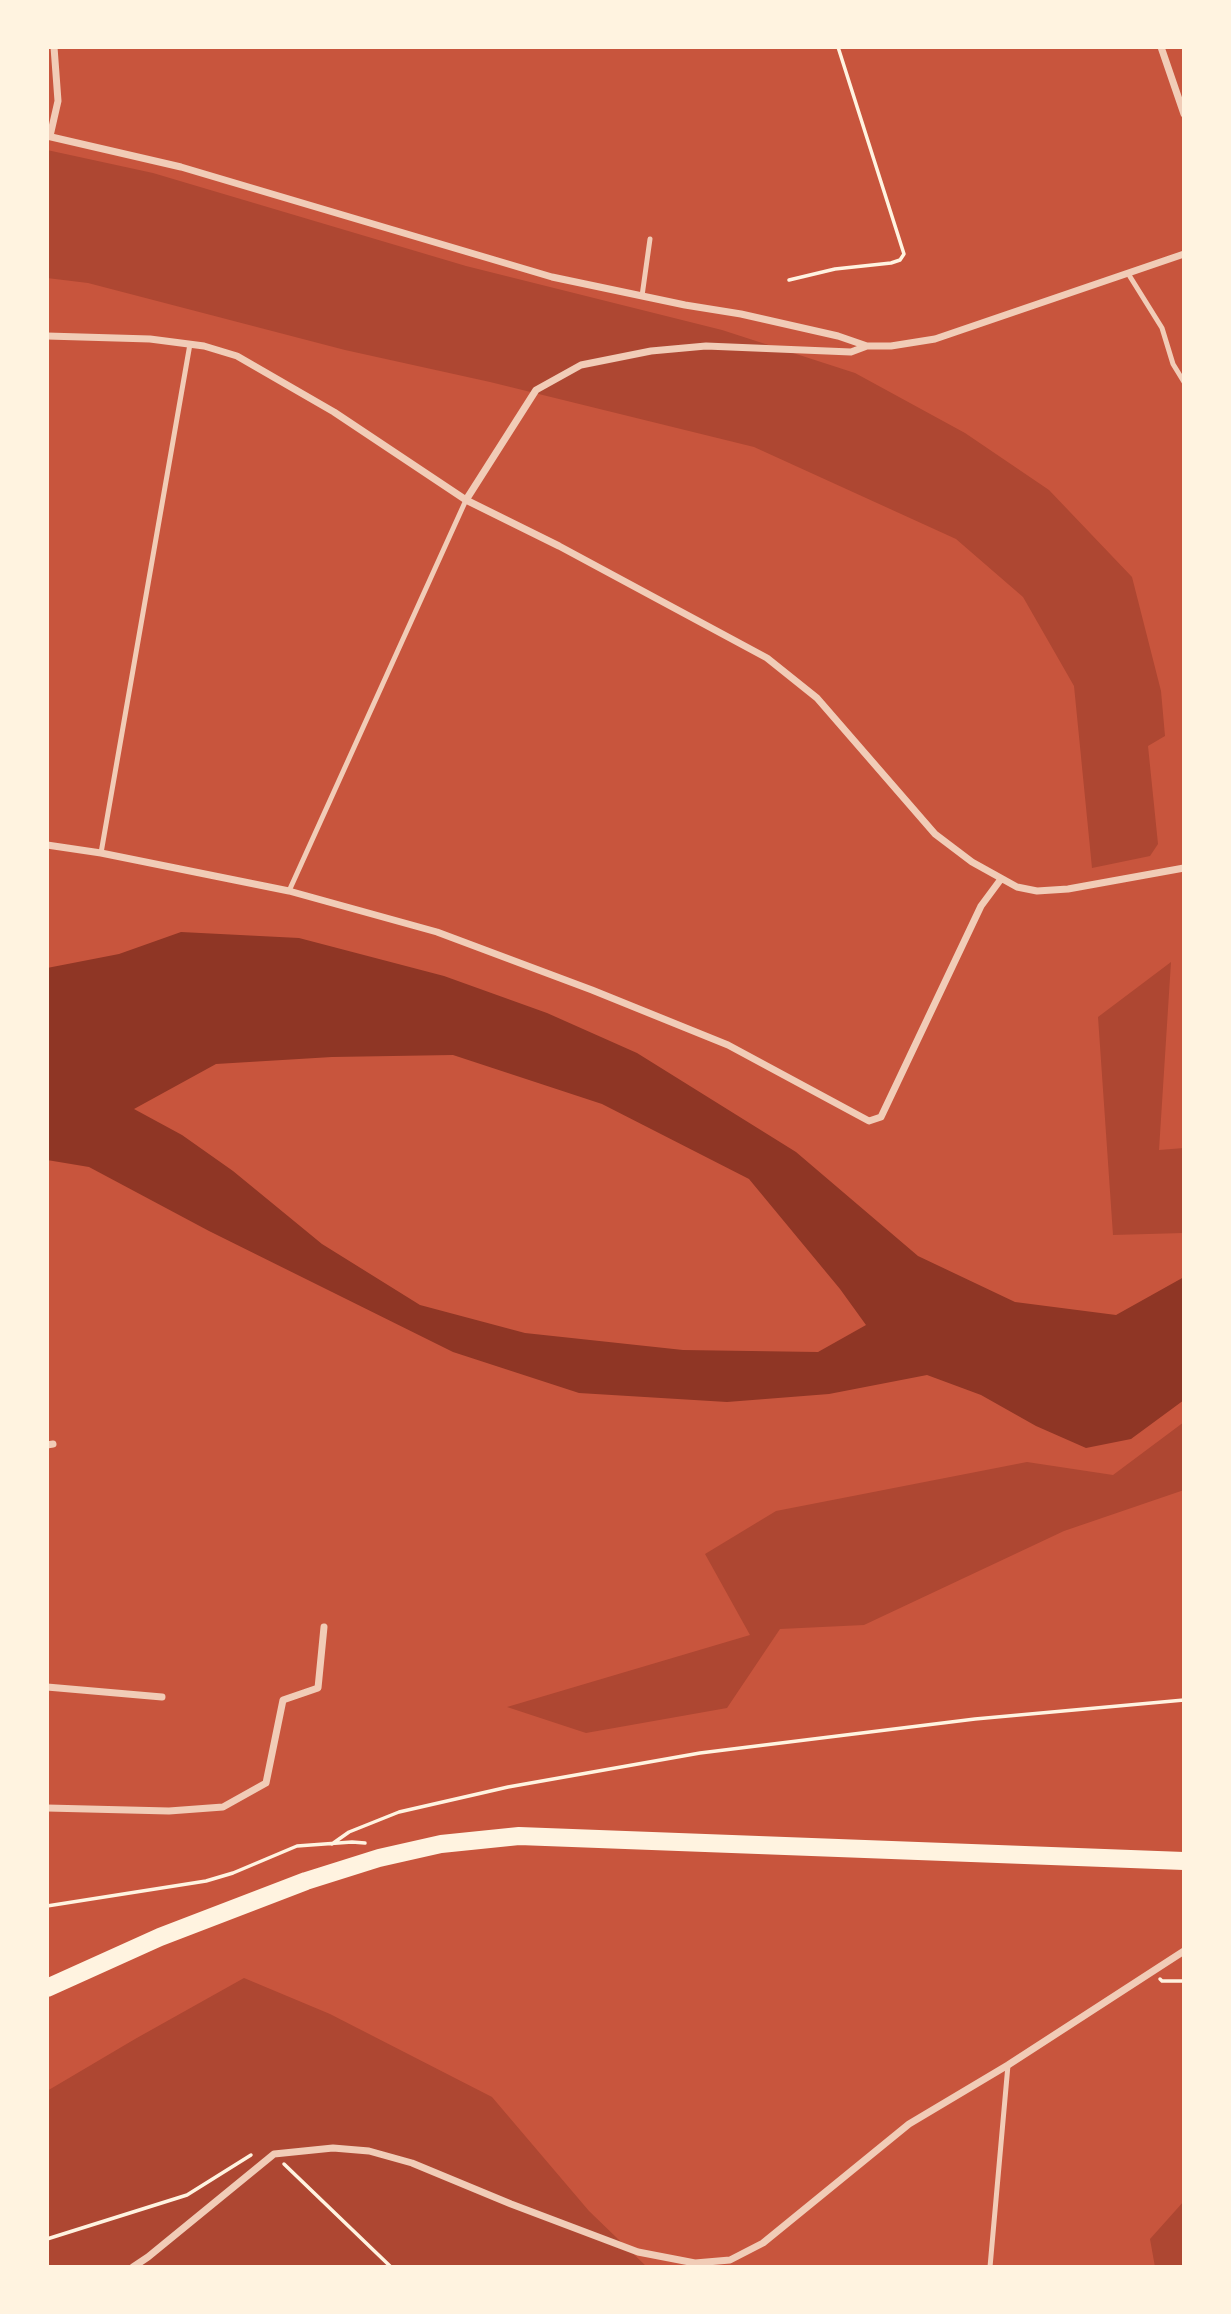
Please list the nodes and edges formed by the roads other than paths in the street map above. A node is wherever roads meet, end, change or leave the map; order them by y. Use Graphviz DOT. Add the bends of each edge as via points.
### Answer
graph roads {
  1 [pos="54,47"];
  2 [pos="1161,47"];
  3 [pos="1184,114"];
  4 [pos="49,136"];
  5 [pos="650,239"];
  6 [pos="1184,254"];
  7 [pos="1129,275"];
  8 [pos="642,296"];
  9 [pos="47,336"];
  10 [pos="190,344"];
  11 [pos="867,346"];
  12 [pos="1184,382"];
  13 [pos="466,500"];
  14 [pos="47,845"];
  15 [pos="101,853"];
  16 [pos="1184,868"];
  17 [pos="1001,879"];
  18 [pos="289,891"];
  19 [pos="324,1627"];
  20 [pos="47,1688"];
  21 [pos="162,1697"];
  22 [pos="47,1808"];
  23 [pos="1184,1861"];
  24 [pos="1184,1951"];
  25 [pos="47,1988"];
  26 [pos="1008,2065"];
  27 [pos="132,2267"];
  28 [pos="990,2267"];
  1 -- 4 [label="street" via="58,101"];
  2 -- 3 [label="street"];
  4 -- 8 [label="street" via="181,167 552,277"];
  5 -- 8 [label="lane"];
  6 -- 7 [label="street"];
  7 -- 11 [label="street" via="935,339"];
  7 -- 12 [label="lane" via="1162,328"];
  8 -- 11 [label="street" via="741,314"];
  9 -- 10 [label="street"];
  10 -- 13 [label="street" via="237,356 334,412"];
  10 -- 15 [label="lane"];
  11 -- 13 [label="street" via="851,352 706,346 581,365 536,390"];
  13 -- 17 [label="street" via="767,658 817,698 935,834"];
  13 -- 18 [label="lane"];
  14 -- 15 [label="street"];
  15 -- 18 [label="street"];
  16 -- 17 [label="street" via="1037,891"];
  17 -- 18 [label="street" via="981,906 881,1117 869,1121 728,1045 592,990 437,932"];
  19 -- 22 [label="street" via="318,1688 283,1700 266,1783 223,1807 169,1811"];
  20 -- 21 [label="street"];
  23 -- 25 [label="main road" via="519,1836 441,1844 306,1881 160,1937"];
  24 -- 26 [label="street"];
  26 -- 27 [label="street" via="909,2124 763,2243 730,2260 695,2263 638,2252 412,2163 369,2151 333,2148 274,2154"];
  26 -- 28 [label="lane"];
}
